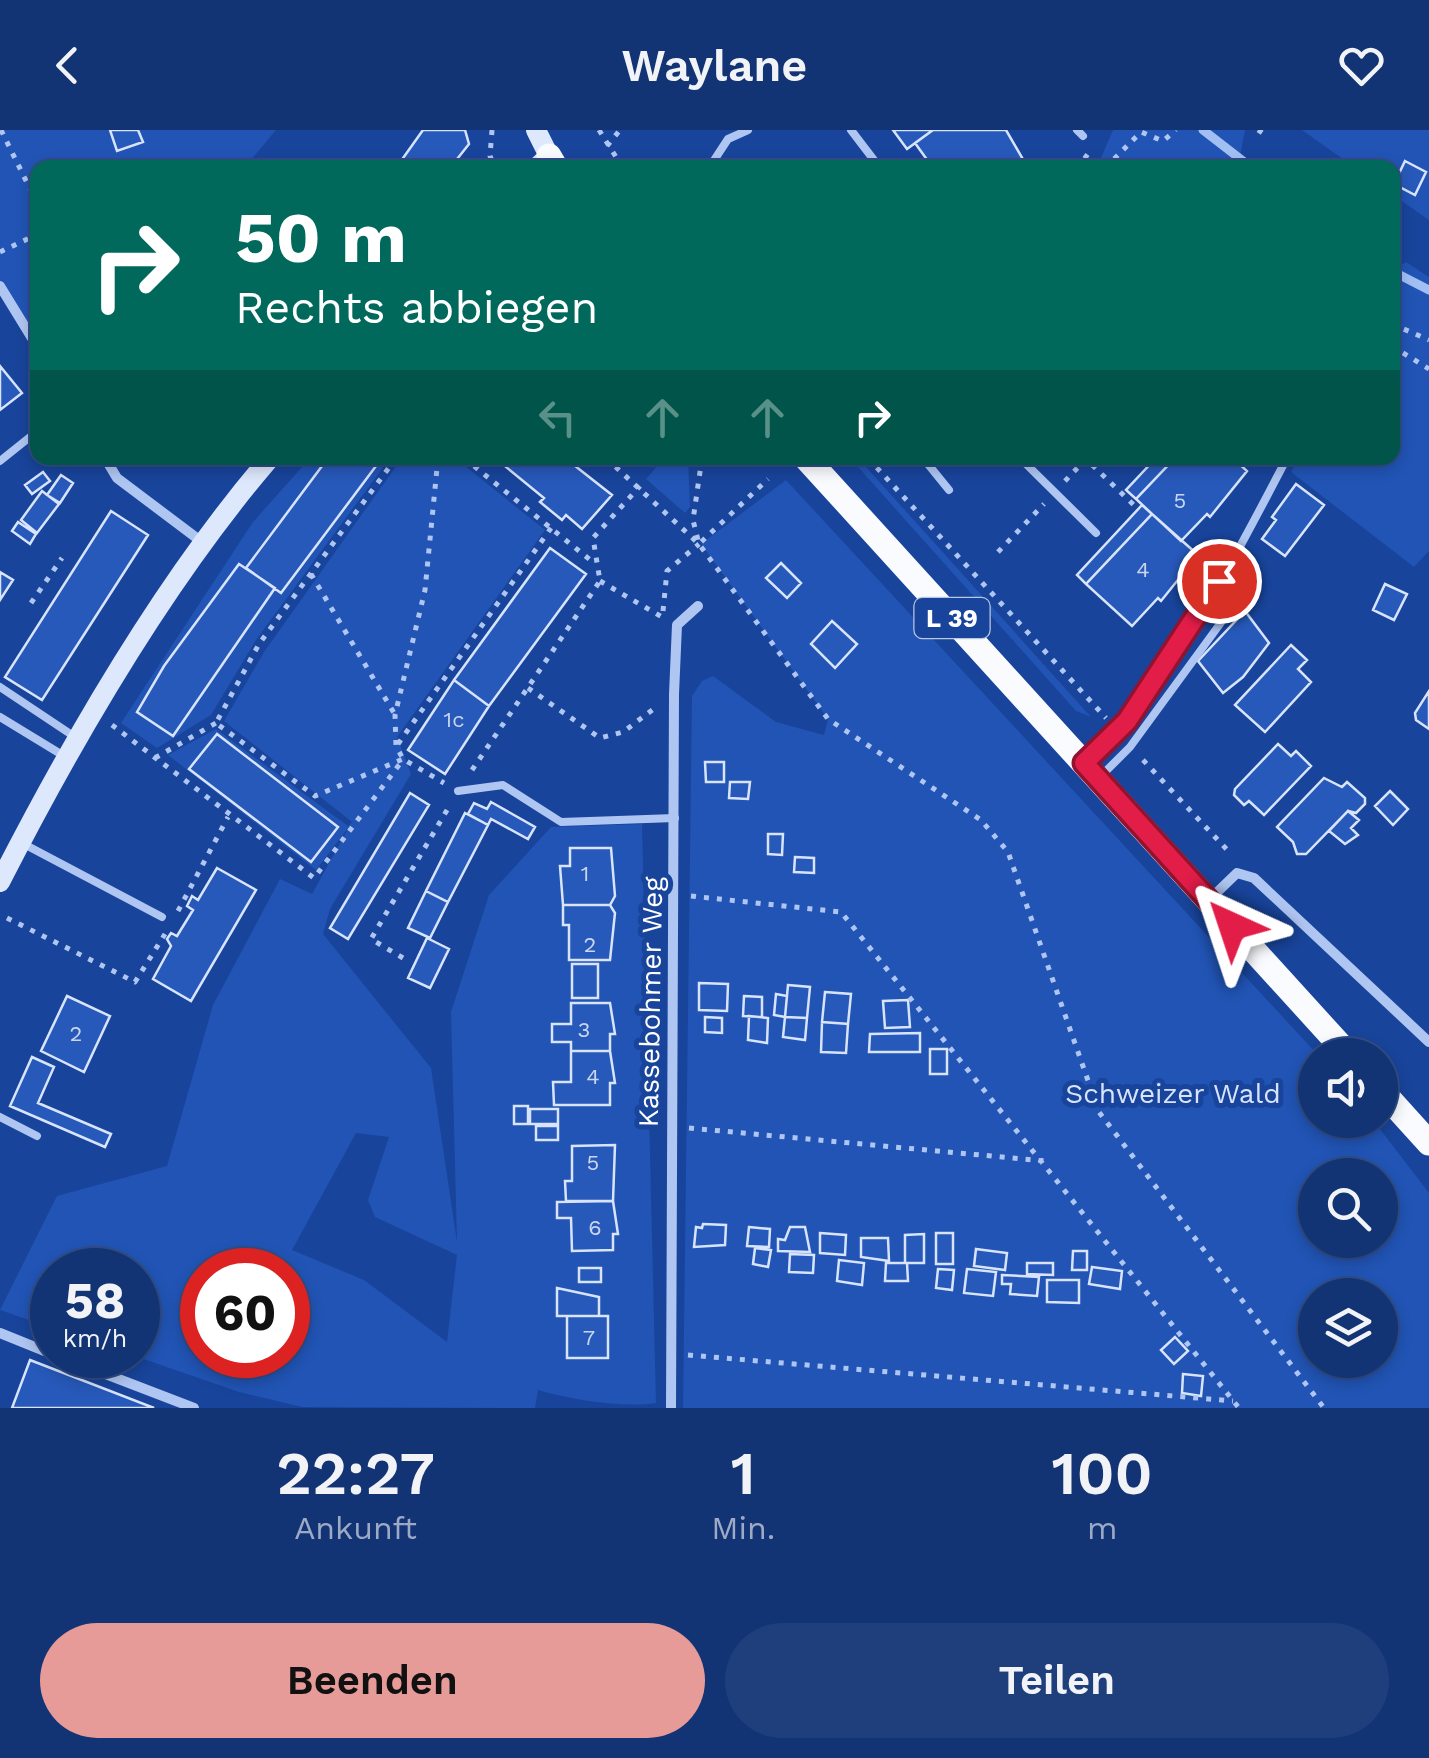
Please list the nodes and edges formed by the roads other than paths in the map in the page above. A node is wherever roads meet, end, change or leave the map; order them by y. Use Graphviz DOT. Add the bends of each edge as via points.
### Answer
graph roads {
  1 [pos="748,130"];
  2 [pos="852,130"];
  3 [pos="714,160"];
  4 [pos="874,160"];
  5 [pos="0,286"];
  6 [pos="30,335"];
  7 [pos="30,436"];
  8 [pos="0,462"];
  9 [pos="109,465"];
  10 [pos="264,465"];
  11 [pos="812,465"];
  12 [pos="930,465"];
  13 [pos="1027,465"];
  14 [pos="1283,465"];
  15 [pos="949,490"];
  16 [pos="1096,533"];
  17 [pos="202,542"];
  18 [pos="1236,602"];
  19 [pos="698,606"];
  20 [pos="0,687"];
  21 [pos="0,716"];
  22 [pos="79,739"];
  23 [pos="68,758"];
  24 [pos="1091,771"];
  25 [pos="458,791"];
  26 [pos="674,818"];
  27 [pos="20,842"];
  28 [pos="0,882"];
  29 [pos="1208,900"];
  30 [pos="162,917"];
  31 [pos="1334,1038"];
  32 [pos="1429,1042"];
  33 [pos="1398,1108"];
  34 [pos="0,1117"];
  35 [pos="37,1136"];
  36 [pos="1429,1142"];
  37 [pos="0,1334"];
  38 [pos="30,1345"];
  39 [pos="116,1378"];
  40 [pos="194,1408"];
  41 [pos="671,1408"];
  1 -- 3 [label="lane" via="728,139"];
  2 -- 4 [label="lane"];
  5 -- 6 [label="street"];
  7 -- 8 [label="lane"];
  9 -- 17 [label="street" via="117,478"];
  10 -- 17 [label="main road"];
  11 -- 24 [label="main road, L 39"];
  12 -- 15 [label="lane"];
  13 -- 16 [label="lane"];
  14 -- 24 [label="lane" via="1237,553"];
  17 -- 22 [label="main road"];
  18 -- 24 [label="lane" via="1130,747"];
  19 -- 26 [label="street, Kassebohmer Weg" via="677,625"];
  20 -- 22 [label="lane"];
  21 -- 23 [label="lane"];
  22 -- 23 [label="main road"];
  23 -- 27 [label="main road"];
  24 -- 29 [label="main road, L 39"];
  25 -- 26 [label="lane" via="503,785 561,822"];
  26 -- 41 [label="street, Kassebohmer Weg"];
  27 -- 28 [label="main road"];
  27 -- 30 [label="lane"];
  29 -- 31 [label="main road, L 39"];
  29 -- 32 [label="street" via="1237,873 1254,878"];
  33 -- 36 [label="main road"];
  34 -- 35 [label="lane"];
  37 -- 38 [label="street"];
  39 -- 40 [label="street"];
}
